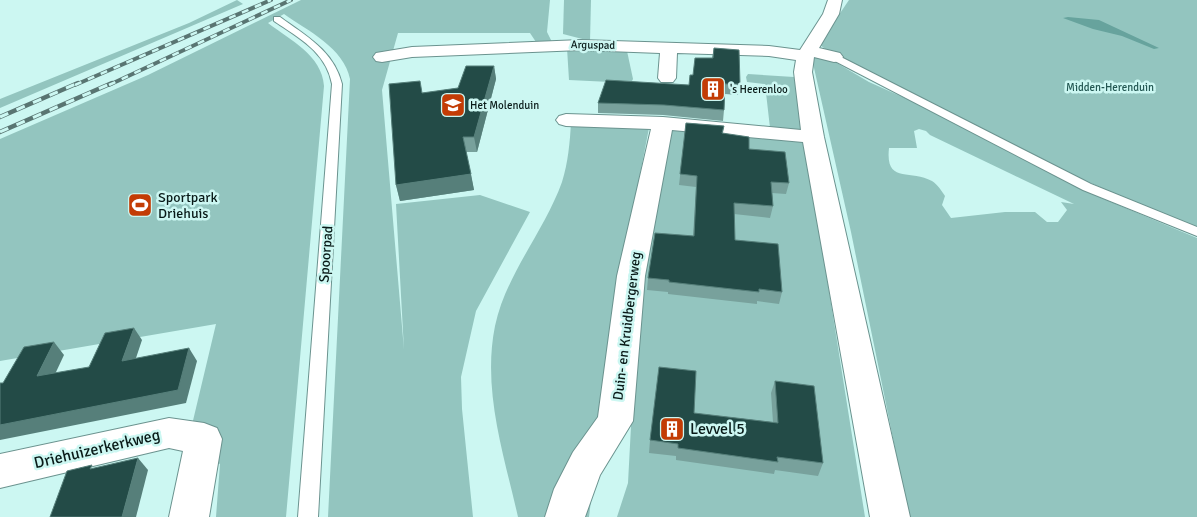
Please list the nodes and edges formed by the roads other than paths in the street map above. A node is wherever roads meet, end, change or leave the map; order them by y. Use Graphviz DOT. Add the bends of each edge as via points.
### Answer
graph roads {
  1 [pos="835,0"];
  2 [pos="277,19"];
  3 [pos="669,47"];
  4 [pos="806,53"];
  5 [pos="382,57"];
  6 [pos="834,57"];
  7 [pos="666,78"];
  8 [pos="566,120"];
  9 [pos="663,123"];
  10 [pos="814,136"];
  11 [pos="1197,232"];
  12 [pos="0,471"];
  13 [pos="189,517"];
  14 [pos="308,517"];
  15 [pos="565,517"];
  16 [pos="890,517"];
  1 -- 4 [label="street"];
  2 -- 14 [label="lane, Spoorpad" via="326,56 334,69 337,84"];
  3 -- 4 [label="street, Arguspad"];
  3 -- 5 [label="street, Arguspad" via="567,45 412,52"];
  3 -- 7 [label="street"];
  4 -- 6 [label="street, Arguspad"];
  4 -- 10 [label="street" via="803,72"];
  6 -- 11 [label="lane" via="1087,187"];
  8 -- 9 [label="street"];
  9 -- 10 [label="street"];
  9 -- 15 [label="street, Duin- en Kruidbergerweg" via="631,276 615,421 586,464"];
  10 -- 16 [label="street"];
  12 -- 13 [label="street, Driehuizerkerkweg" via="168,433 204,439"];
}
